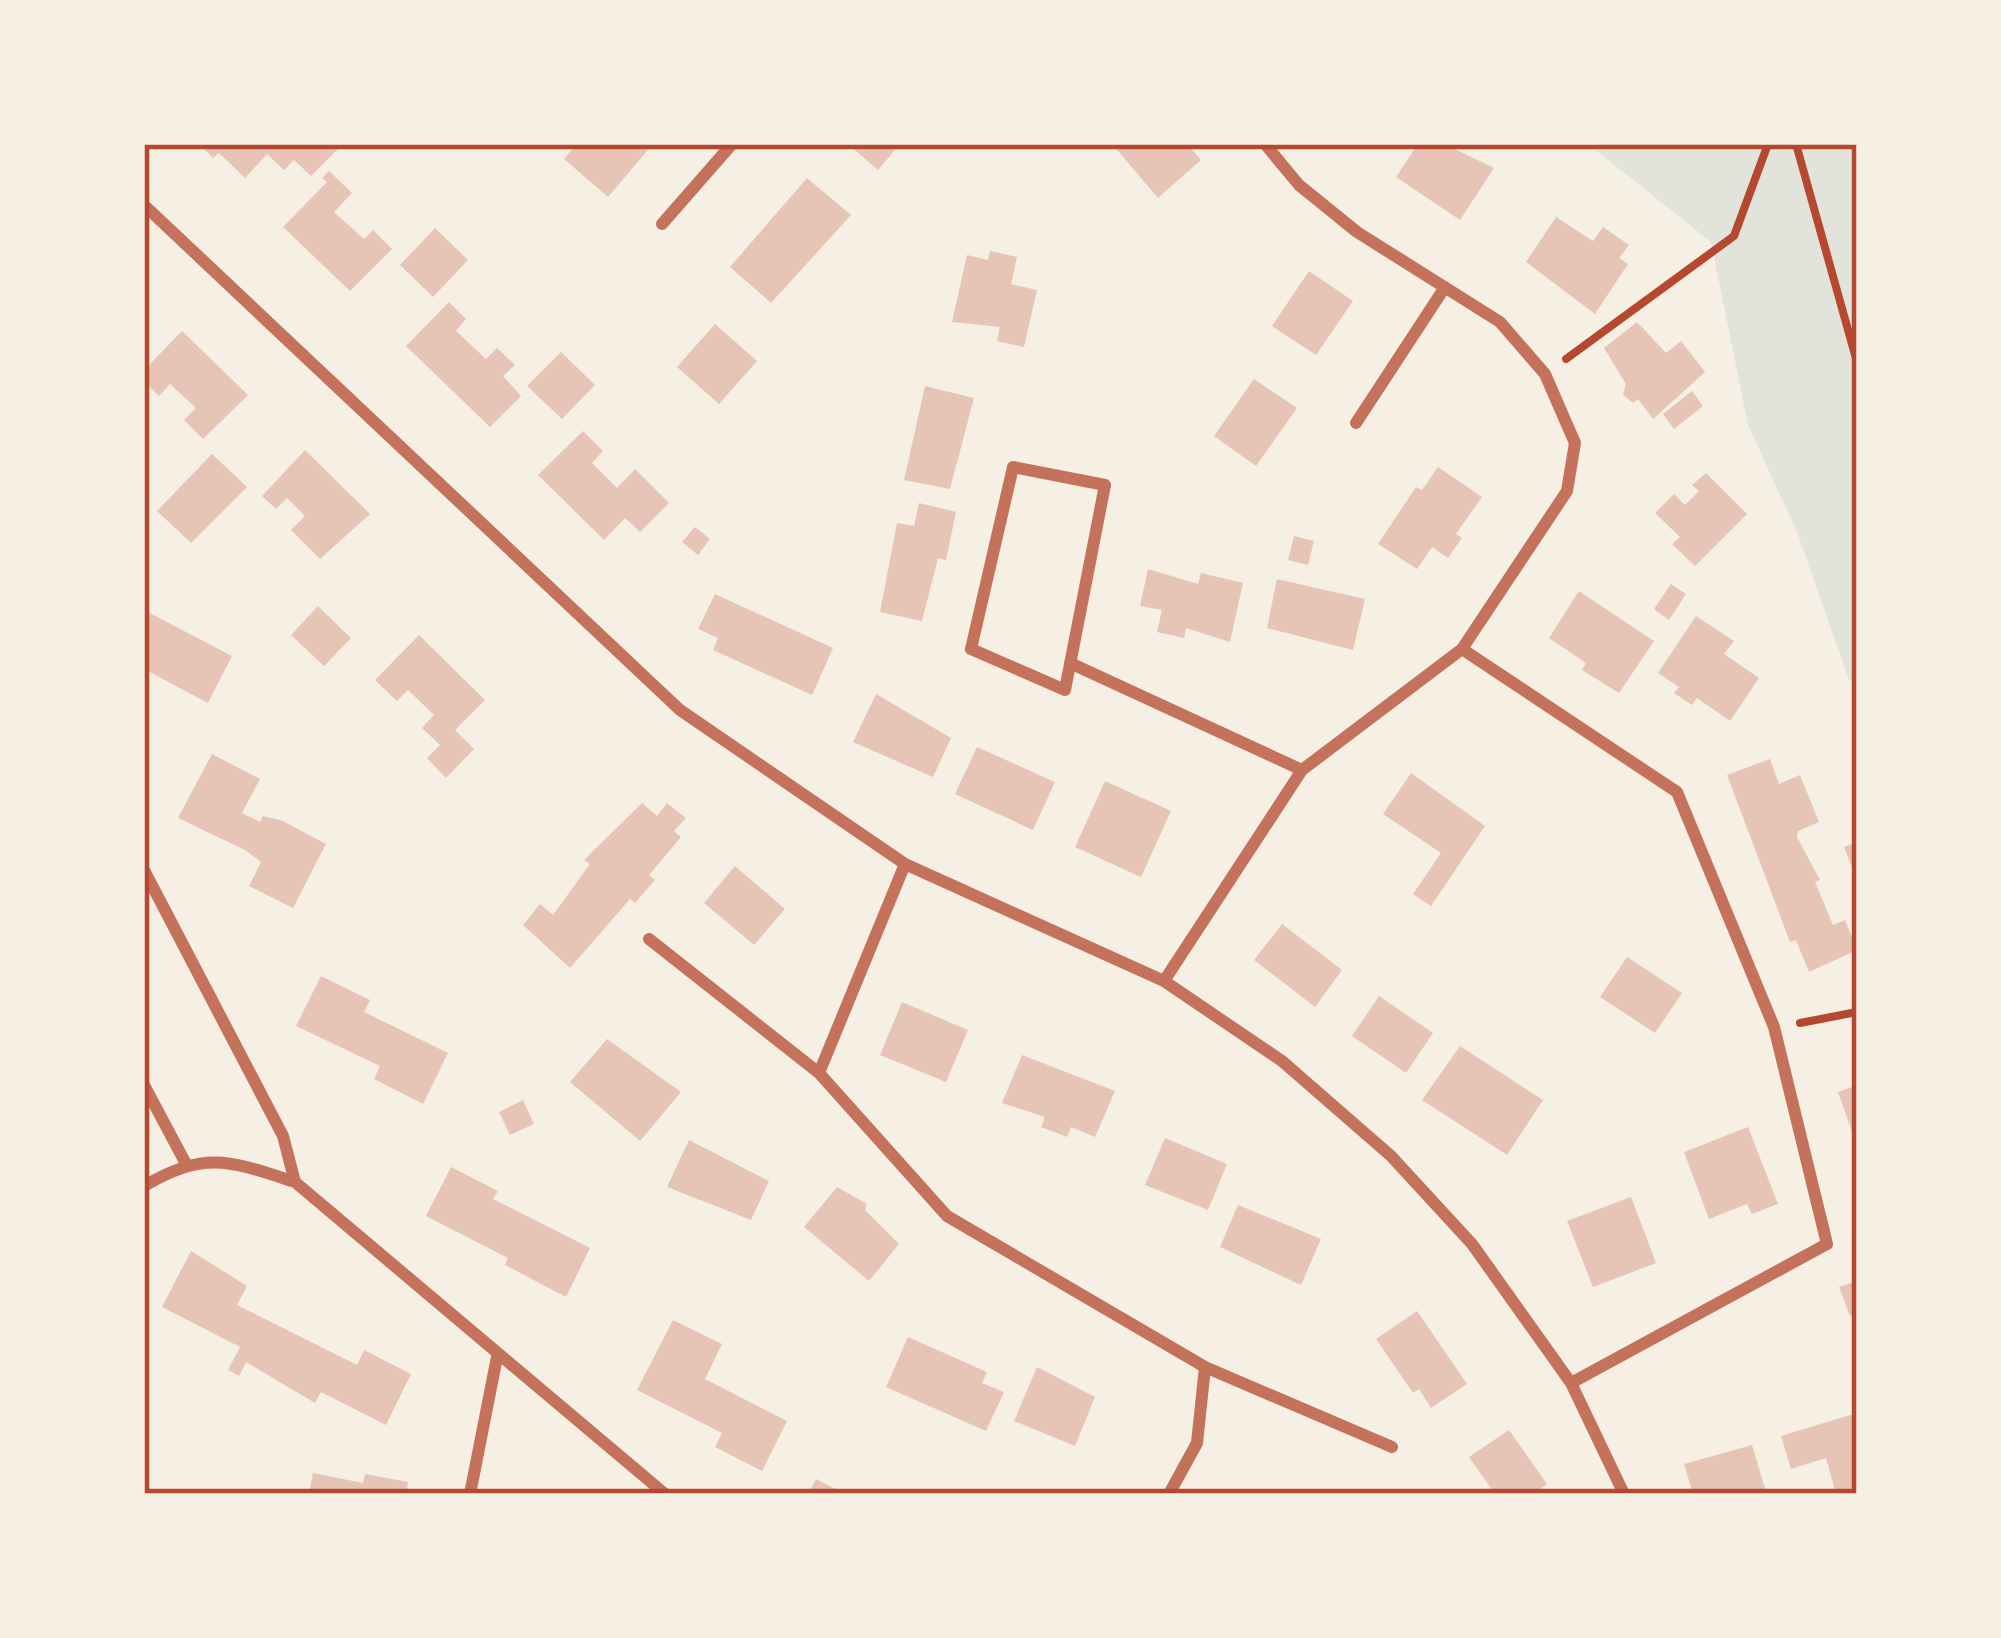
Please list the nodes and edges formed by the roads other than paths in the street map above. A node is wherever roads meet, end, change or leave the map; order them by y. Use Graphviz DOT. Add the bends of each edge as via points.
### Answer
graph roads {
  1 [pos="732,144"];
  2 [pos="1264,144"];
  3 [pos="144,205"];
  4 [pos="662,224"];
  5 [pos="1445,287"];
  6 [pos="1356,423"];
  7 [pos="1462,650"];
  8 [pos="1070,663"];
  9 [pos="1302,770"];
  10 [pos="905,864"];
  11 [pos="144,869"];
  12 [pos="649,939"];
  13 [pos="1164,981"];
  14 [pos="819,1073"];
  15 [pos="144,1085"];
  16 [pos="185,1162"];
  17 [pos="295,1182"];
  18 [pos="144,1186"];
  19 [pos="497,1357"];
  20 [pos="1205,1367"];
  21 [pos="1571,1384"];
  22 [pos="1392,1448"];
  23 [pos="470,1494"];
  24 [pos="665,1494"];
  25 [pos="1169,1494"];
  26 [pos="1624,1494"];
  1 -- 4 [label="street"];
  2 -- 5 [label="street" via="1357,232"];
  3 -- 10 [label="street" via="680,710"];
  5 -- 6 [label="street"];
  5 -- 7 [label="street" via="1500,322 1545,374 1574,443 1567,491"];
  7 -- 9 [label="street"];
  7 -- 21 [label="street" via="1677,792 1775,1031 1827,1244"];
  8 -- 8 [label="street" via="1105,484 1013,467 971,649 1065,690"];
  8 -- 9 [label="street"];
  9 -- 13 [label="street"];
  10 -- 13 [label="street"];
  10 -- 14 [label="street"];
  11 -- 17 [label="street" via="283,1136"];
  12 -- 14 [label="street"];
  13 -- 21 [label="street" via="1282,1060 1391,1156 1472,1244"];
  14 -- 20 [label="street" via="947,1216"];
  15 -- 16 [label="street"];
  16 -- 17 [label="street" via="244,1165"];
  16 -- 18 [label="street"];
  17 -- 19 [label="street"];
  19 -- 23 [label="street"];
  19 -- 24 [label="street"];
  20 -- 22 [label="street"];
  20 -- 25 [label="street" via="1197,1442"];
  21 -- 26 [label="street"];
}
